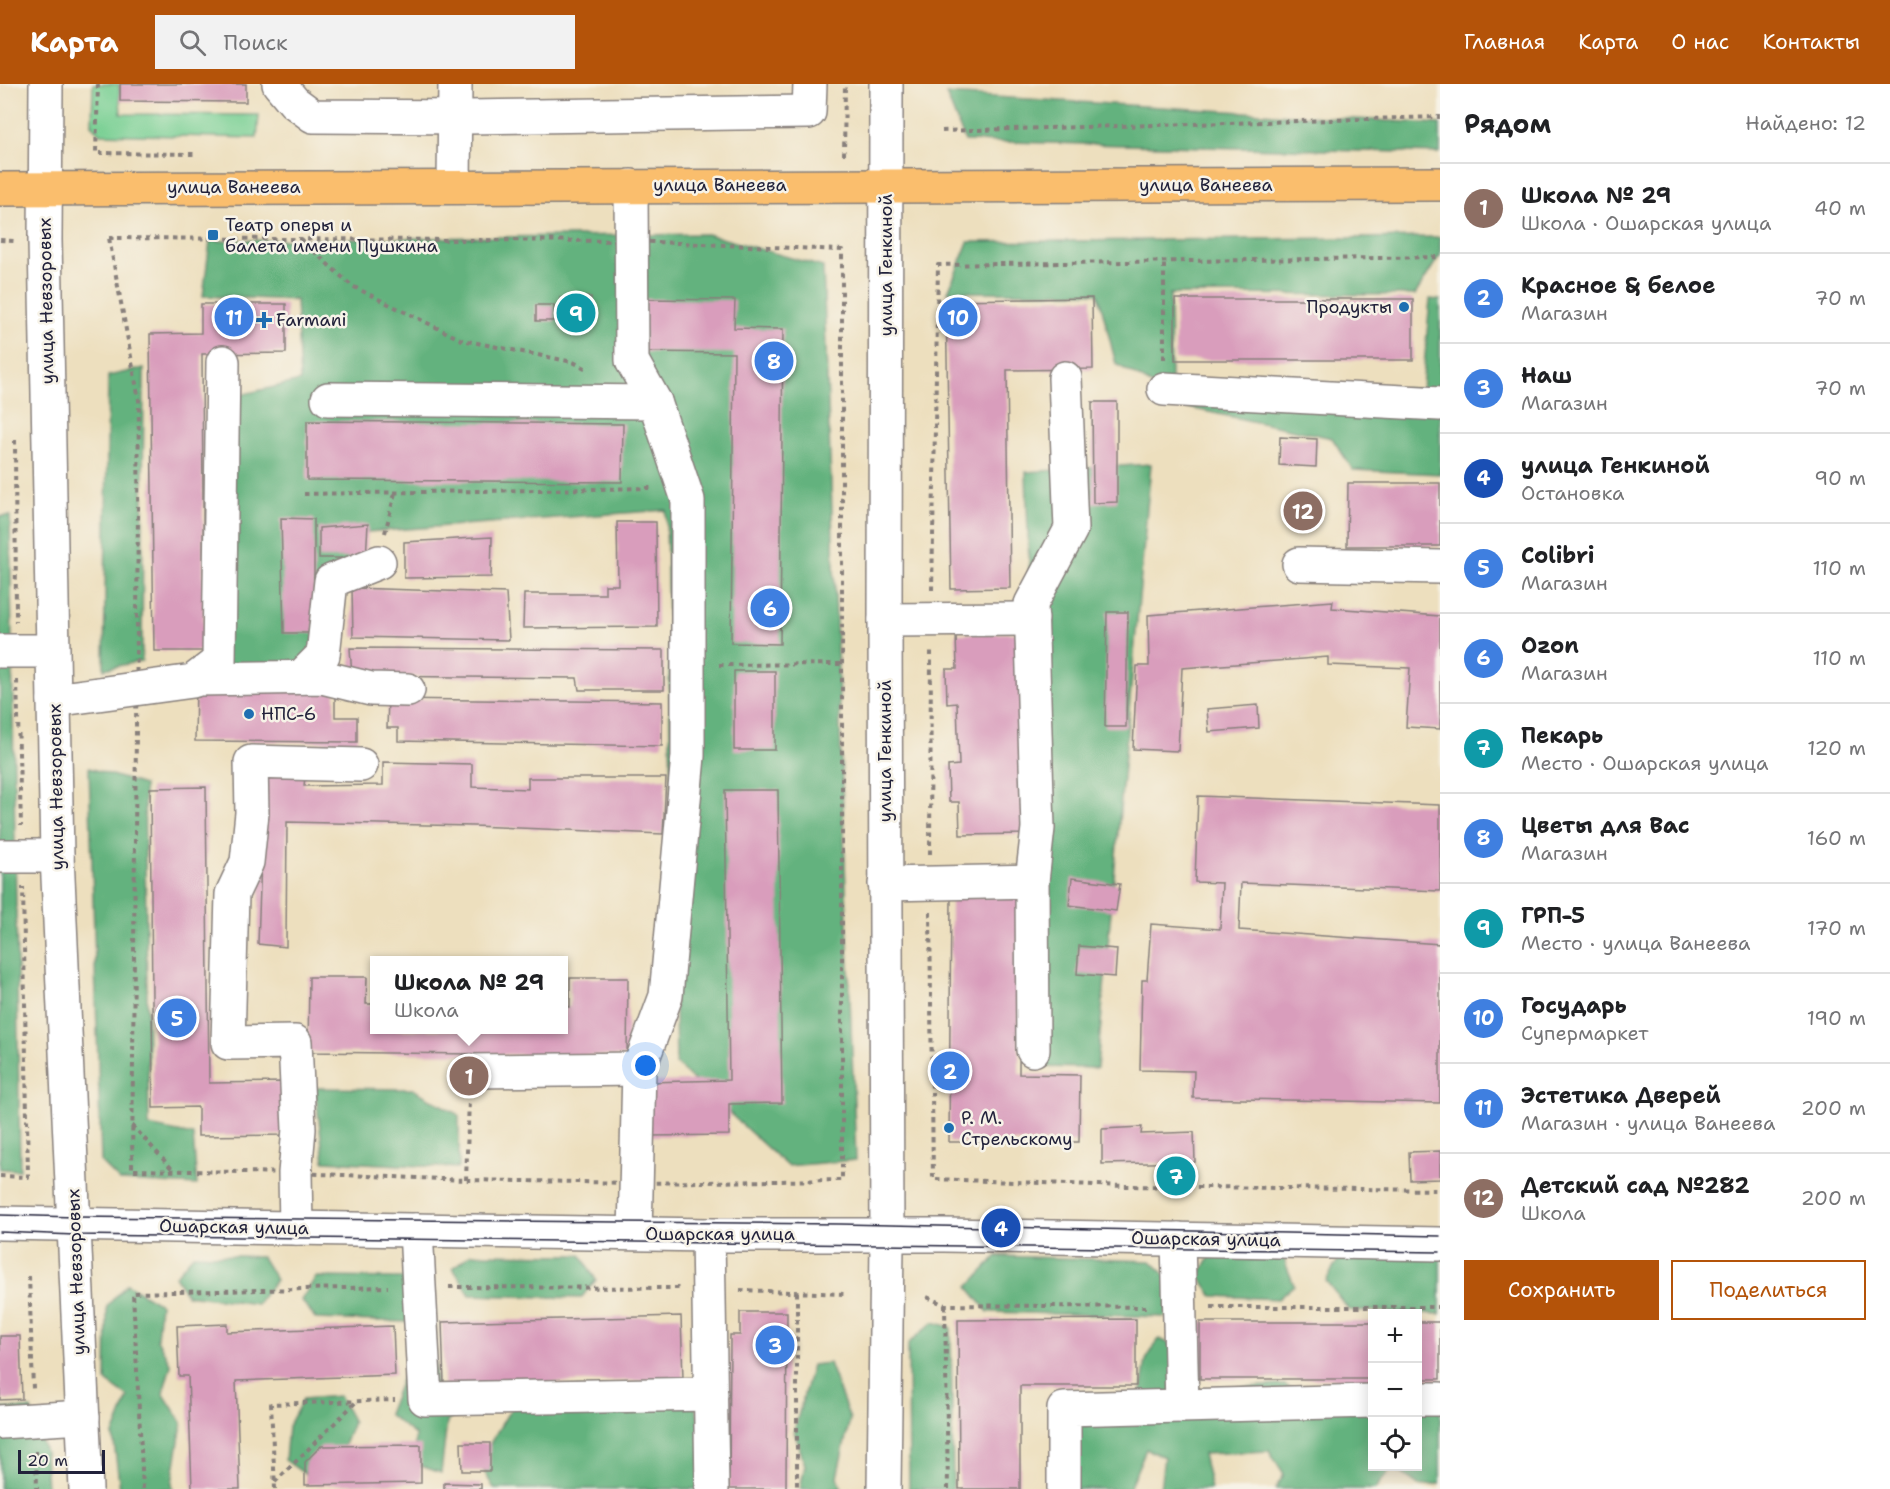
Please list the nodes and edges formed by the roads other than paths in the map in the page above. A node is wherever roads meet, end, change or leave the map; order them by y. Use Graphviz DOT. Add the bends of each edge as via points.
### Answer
graph roads {
  1 [pos="46,84"];
  2 [pos="279,84"];
  3 [pos="455,84"];
  4 [pos="810,84"];
  5 [pos="886,84"];
  6 [pos="454,117"];
  7 [pos="1440,184"];
  8 [pos="886,185"];
  9 [pos="454,186"];
  10 [pos="631,186"];
  11 [pos="44,188"];
  12 [pos="0,189"];
  13 [pos="223,362"];
  14 [pos="1065,378"];
  15 [pos="1164,389"];
  16 [pos="328,399"];
  17 [pos="655,402"];
  18 [pos="1440,404"];
  19 [pos="379,562"];
  20 [pos="1299,564"];
  21 [pos="1440,567"];
  22 [pos="1032,619"];
  23 [pos="885,620"];
  24 [pos="8,651"];
  25 [pos="52,651"];
  26 [pos="301,677"];
  27 [pos="196,679"];
  28 [pos="408,690"];
  29 [pos="54,700"];
  30 [pos="361,765"];
  31 [pos="11,856"];
  32 [pos="57,856"];
  33 [pos="1032,881"];
  34 [pos="885,884"];
  35 [pos="1033,1050"];
  36 [pos="639,1069"];
  37 [pos="470,1071"];
  38 [pos="0,1223"];
  39 [pos="75,1225"];
  40 [pos="296,1228"];
  41 [pos="416,1230"];
  42 [pos="635,1233"];
  43 [pos="708,1235"];
  44 [pos="886,1235"];
  45 [pos="1178,1239"];
  46 [pos="1440,1244"];
  47 [pos="711,1394"];
  48 [pos="1422,1399"];
  49 [pos="1440,1399"];
  50 [pos="1368,1401"];
  51 [pos="1182,1406"];
  52 [pos="83,1417"];
  53 [pos="0,1422"];
  54 [pos="86,1489"];
  55 [pos="712,1489"];
  56 [pos="884,1489"];
  57 [pos="1064,1489"];
  1 -- 11 [label="street, улица Невзоровых"];
  2 -- 6 [label="street" via="313,116"];
  3 -- 6 [label="street"];
  4 -- 6 [label="street" via="809,112"];
  5 -- 8 [label="street, улица Генкиной"];
  6 -- 9 [label="street"];
  7 -- 8 [label="main road, улица Ванеева"];
  8 -- 10 [label="main road, улица Ванеева"];
  8 -- 23 [label="street, улица Генкиной"];
  9 -- 10 [label="main road, улица Ванеева"];
  9 -- 11 [label="main road, улица Ванеева"];
  10 -- 17 [label="street" via="632,361"];
  11 -- 12 [label="main road, улица Ванеева"];
  11 -- 25 [label="street, улица Невзоровых"];
  13 -- 27 [label="street" via="219,661"];
  14 -- 22 [label="street" via="1071,529 1031,604"];
  15 -- 18 [label="street"];
  16 -- 17 [label="street"];
  17 -- 36 [label="street" via="688,500 688,756 666,996"];
  19 -- 26 [label="street" via="332,581 323,655"];
  20 -- 21 [label="street"];
  22 -- 23 [label="street"];
  22 -- 33 [label="street" via="1038,828"];
  23 -- 34 [label="street, улица Генкиной"];
  24 -- 25 [label="street"];
  25 -- 29 [label="street, улица Невзоровых"];
  26 -- 27 [label="street"];
  26 -- 28 [label="street" via="322,677 371,689"];
  27 -- 29 [label="street"];
  29 -- 32 [label="street, улица Невзоровых"];
  30 -- 40 [label="street" via="251,762 252,813 247,862 232,894 228,1043 295,1042 299,1129"];
  31 -- 32 [label="street"];
  32 -- 39 [label="street, улица Невзоровых"];
  33 -- 34 [label="street"];
  33 -- 35 [label="street"];
  34 -- 44 [label="street, улица Генкиной"];
  36 -- 37 [label="street"];
  36 -- 42 [label="street"];
  38 -- 39 [label="street, Ошарская улица"];
  39 -- 40 [label="street, Ошарская улица"];
  39 -- 52 [label="street, улица Невзоровых"];
  40 -- 41 [label="street, Ошарская улица"];
  41 -- 42 [label="street, Ошарская улица"];
  41 -- 47 [label="street" via="425,1399"];
  42 -- 43 [label="street, Ошарская улица"];
  43 -- 44 [label="street, Ошарская улица"];
  43 -- 47 [label="street"];
  44 -- 45 [label="street, Ошарская улица"];
  44 -- 56 [label="street, улица Генкиной"];
  45 -- 46 [label="street, Ошарская улица"];
  45 -- 51 [label="street"];
  47 -- 55 [label="street"];
  48 -- 49 [label="street"];
  50 -- 51 [label="street"];
  51 -- 57 [label="street" via="1064,1409"];
  52 -- 53 [label="street"];
  52 -- 54 [label="street, улица Невзоровых"];
}
